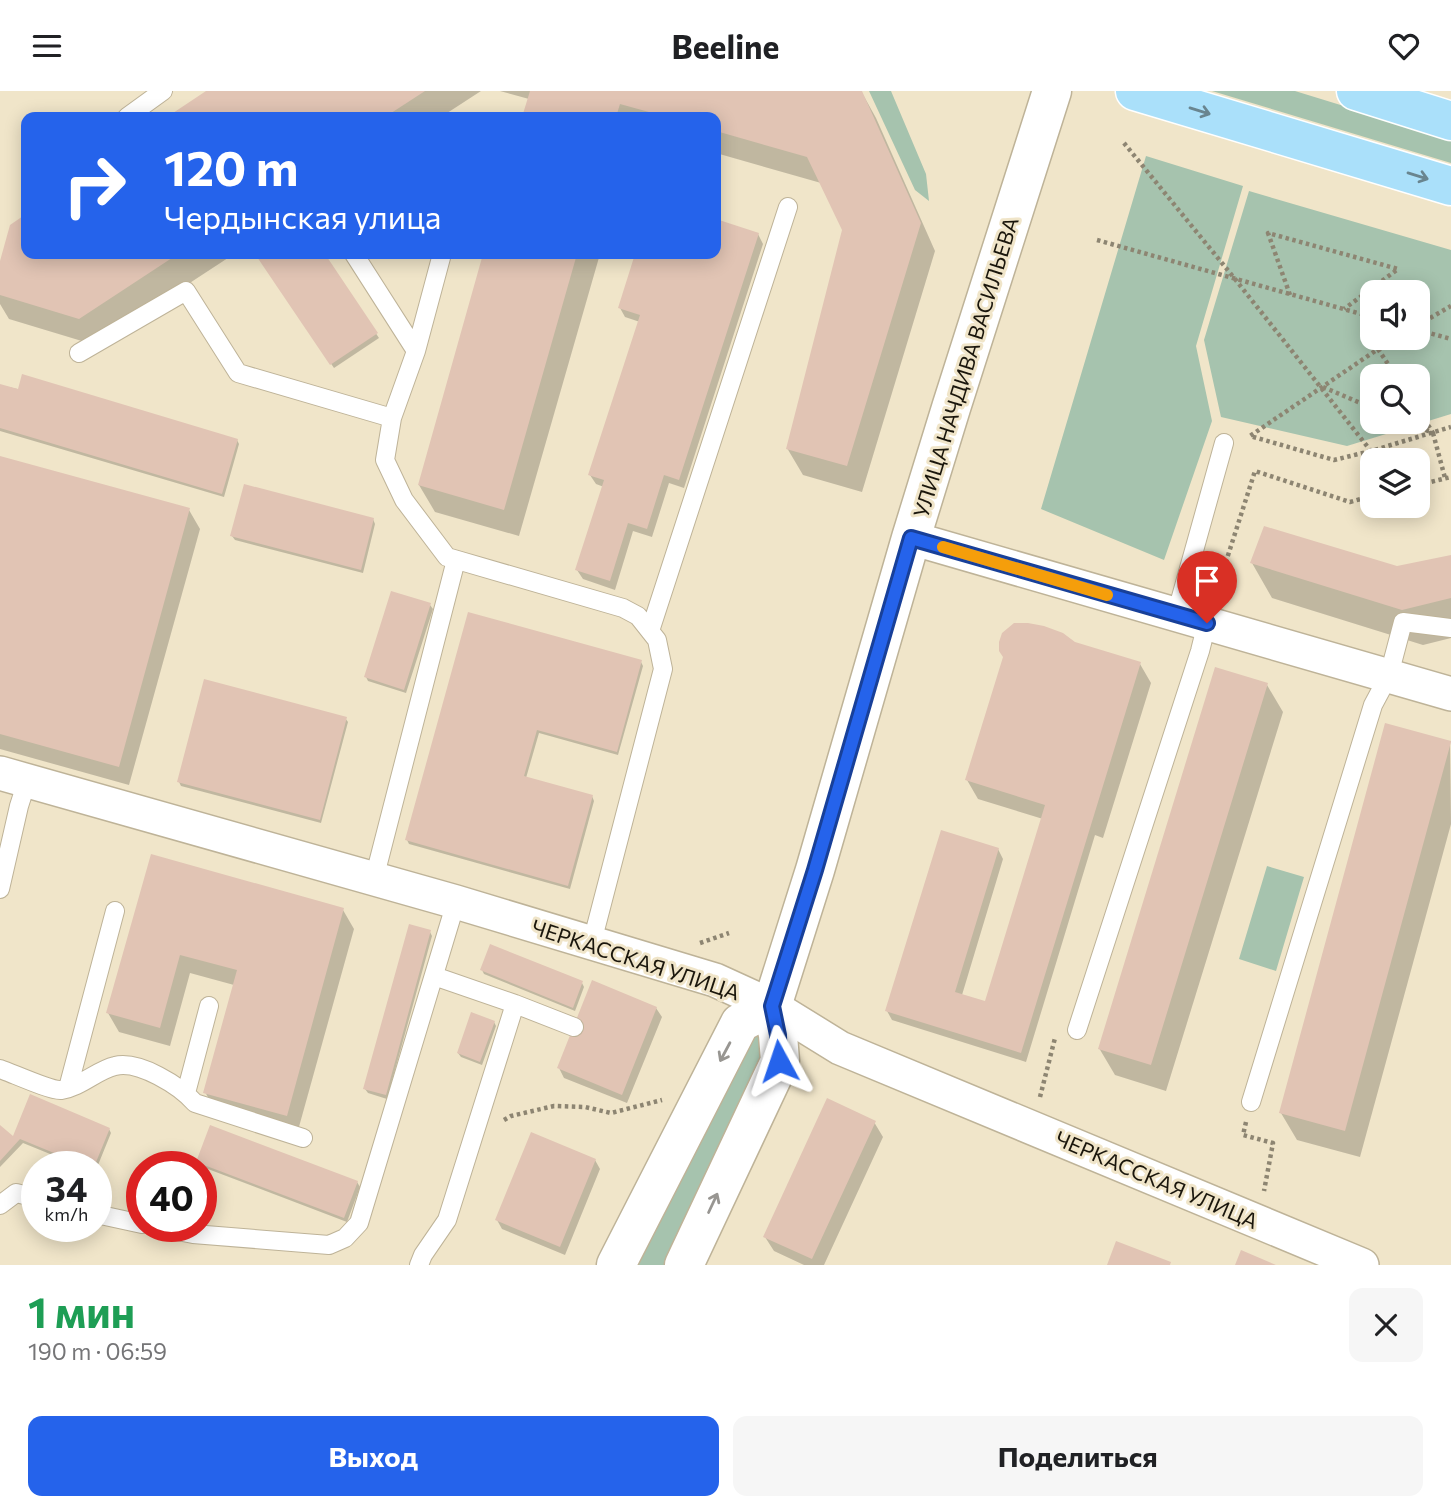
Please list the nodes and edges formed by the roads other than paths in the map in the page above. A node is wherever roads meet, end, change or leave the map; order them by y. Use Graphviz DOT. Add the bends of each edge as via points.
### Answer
graph roads {
  1 [pos="163,91"];
  2 [pos="1052,91"];
  3 [pos="1135,91"];
  4 [pos="1373,97"];
  5 [pos="1451,101"];
  6 [pos="134,112"];
  7 [pos="1451,121"];
  8 [pos="1451,187"];
  9 [pos="788,207"];
  10 [pos="357,259"];
  11 [pos="441,259"];
  12 [pos="416,351"];
  13 [pos="79,353"];
  14 [pos="392,418"];
  15 [pos="1224,443"];
  16 [pos="911,538"];
  17 [pos="456,560"];
  18 [pos="1191,619"];
  19 [pos="1451,628"];
  20 [pos="650,631"];
  21 [pos="1388,675"];
  22 [pos="1451,694"];
  23 [pos="14,777"];
  24 [pos="374,879"];
  25 [pos="0,889"];
  26 [pos="456,902"];
  27 [pos="115,911"];
  28 [pos="592,942"];
  29 [pos="435,976"];
  30 [pos="515,1004"];
  31 [pos="209,1006"];
  32 [pos="772,1006"];
  33 [pos="573,1027"];
  34 [pos="1077,1030"];
  35 [pos="0,1069"];
  36 [pos="68,1088"];
  37 [pos="186,1093"];
  38 [pos="1251,1102"];
  39 [pos="303,1138"];
  40 [pos="21,1194"];
  41 [pos="0,1205"];
  42 [pos="217,1236"];
  43 [pos="419,1265"];
  44 [pos="616,1265"];
  45 [pos="684,1265"];
  46 [pos="1362,1265"];
  1 -- 6 [label="lane"];
  2 -- 16 [label="street, УЛИЦА НАЧДИВА ВАСИЛЬЕВА"];
  3 -- 8 [label="main road, one-way"];
  4 -- 5 [label="street"];
  4 -- 7 [label="main road"];
  9 -- 20 [label="lane"];
  10 -- 12 [label="lane"];
  11 -- 12 [label="lane"];
  12 -- 14 [label="lane"];
  13 -- 14 [label="lane" via="186,291 237,373"];
  14 -- 17 [label="lane" via="386,460 404,500 447,557"];
  15 -- 18 [label="lane"];
  16 -- 18 [label="street"];
  16 -- 32 [label="street, УЛИЦА НАЧДИВА ВАСИЛЬЕВА"];
  17 -- 20 [label="lane" via="623,608 638,616"];
  17 -- 24 [label="lane"];
  18 -- 21 [label="street"];
  18 -- 34 [label="lane" via="1200,652"];
  19 -- 21 [label="lane" via="1403,622"];
  20 -- 28 [label="lane" via="657,640 663,669"];
  21 -- 22 [label="street"];
  21 -- 38 [label="lane" via="1373,705"];
  23 -- 24 [label="street, ЧЕРКАССКАЯ УЛИЦА"];
  23 -- 25 [label="lane" via="19,806"];
  24 -- 26 [label="street, ЧЕРКАССКАЯ УЛИЦА"];
  26 -- 28 [label="street, ЧЕРКАССКАЯ УЛИЦА"];
  26 -- 29 [label="lane"];
  27 -- 36 [label="lane"];
  28 -- 32 [label="street, ЧЕРКАССКАЯ УЛИЦА" via="715,980"];
  29 -- 30 [label="lane"];
  29 -- 42 [label="lane" via="359,1223 345,1238 329,1245"];
  30 -- 33 [label="lane"];
  30 -- 43 [label="lane" via="447,1220"];
  31 -- 37 [label="lane"];
  32 -- 44 [label="street, one-way" via="740,1023"];
  45 -- 32 [label="street, УЛИЦА НАЧДИВА ВАСИЛЬЕВА, one-way" via="779,1061"];
  32 -- 46 [label="street, ЧЕРКАССКАЯ УЛИЦА" via="840,1048"];
  35 -- 36 [label="lane" via="58,1091"];
  36 -- 37 [label="lane" via="115,1066 131,1065"];
  37 -- 39 [label="lane" via="195,1103"];
  40 -- 41 [label="lane"];
}
